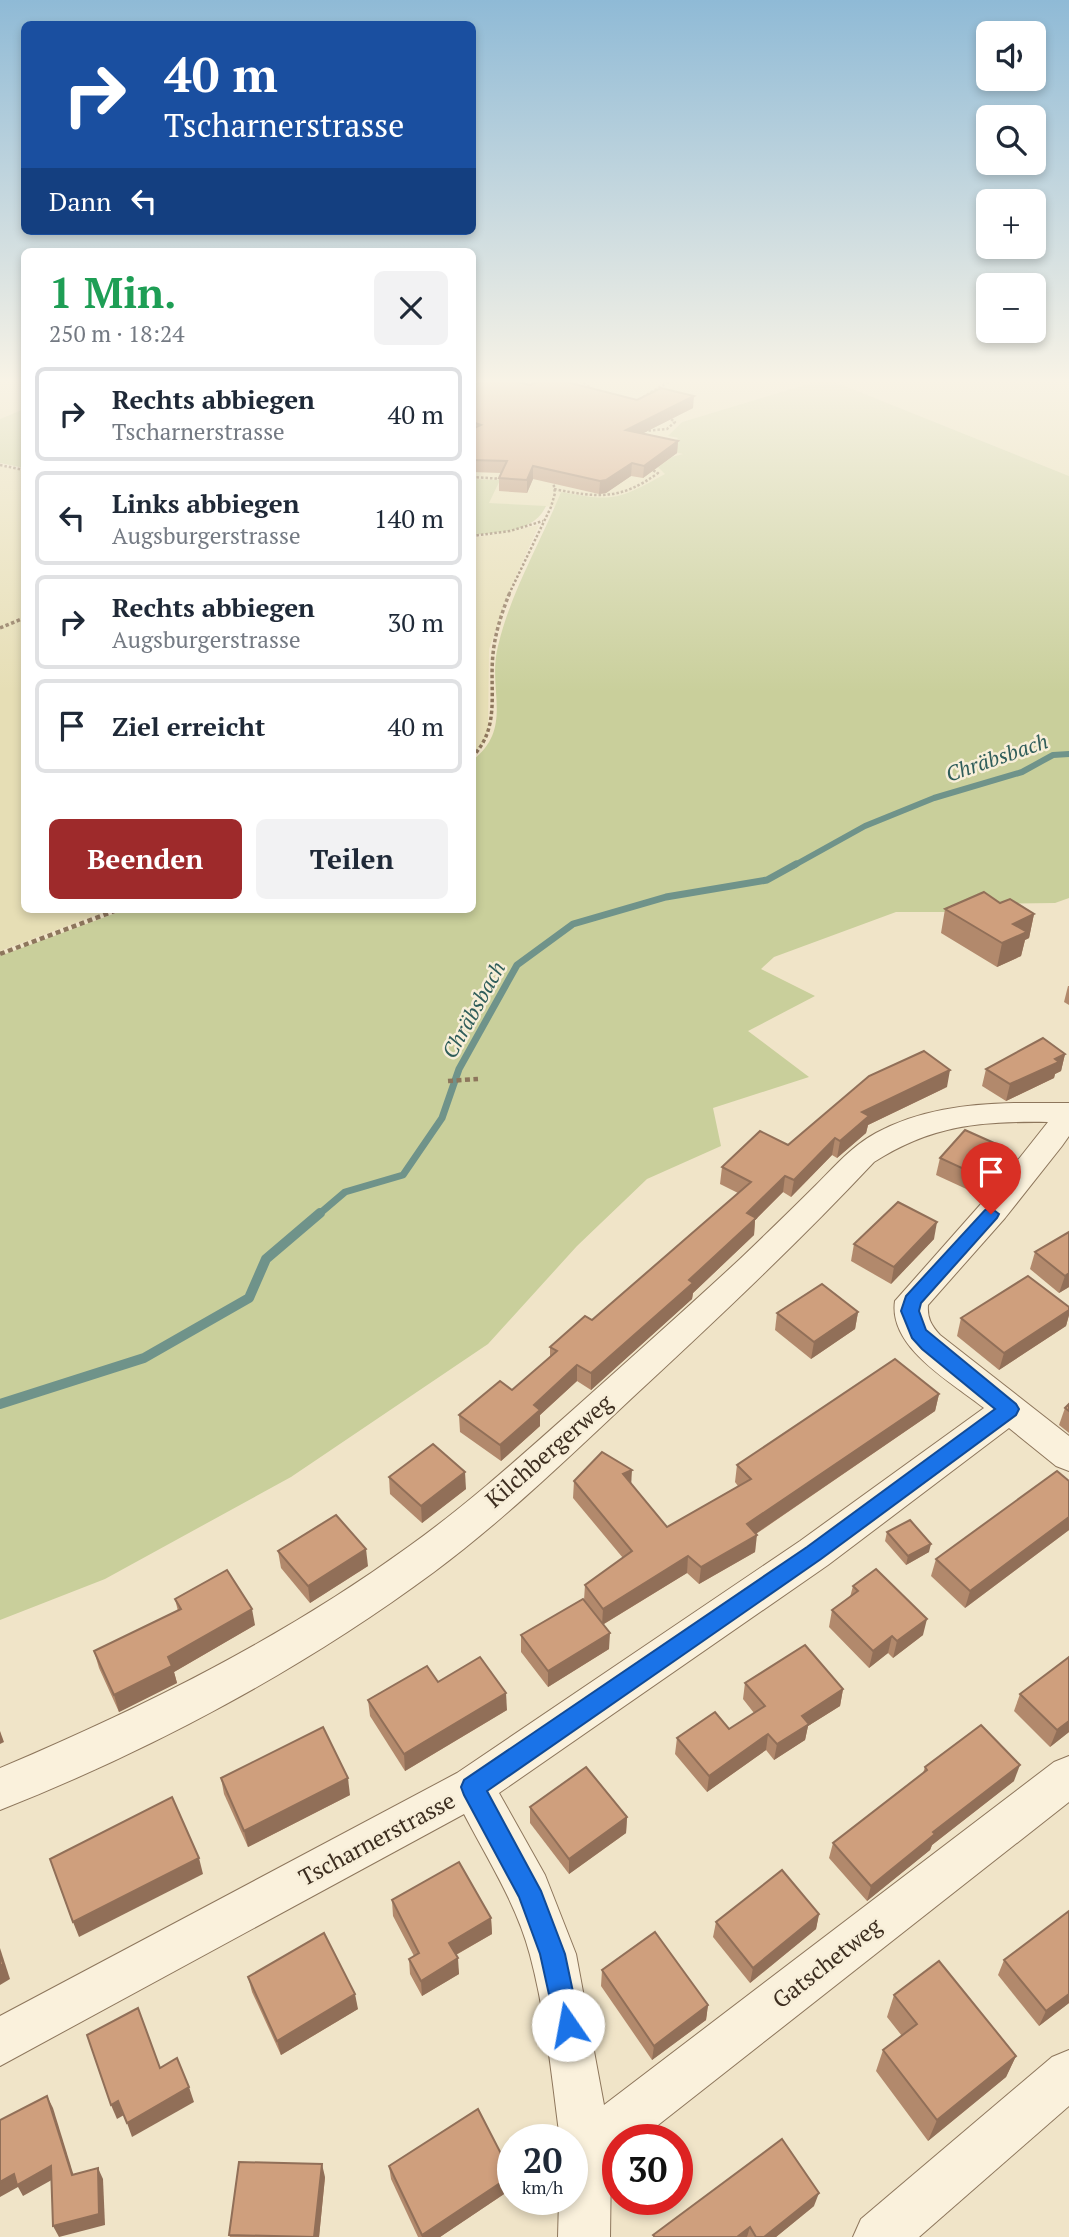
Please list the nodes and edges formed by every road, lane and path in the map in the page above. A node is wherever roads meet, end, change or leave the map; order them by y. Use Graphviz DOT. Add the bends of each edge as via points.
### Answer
graph roads {
  1 [pos="554,484"];
  2 [pos="639,484"];
  3 [pos="554,489"];
  4 [pos="544,521"];
  5 [pos="476,535"];
  6 [pos="21,619"];
  7 [pos="0,628"];
  8 [pos="476,754"];
  9 [pos="109,913"];
  10 [pos="0,954"];
  11 [pos="478,1079"];
  12 [pos="448,1081"];
  13 [pos="1069,1114"];
  14 [pos="1009,1409"];
  15 [pos="1069,1456"];
  16 [pos="1069,1776"];
  17 [pos="472,1787"];
  18 [pos="0,1789"];
  19 [pos="0,2042"];
  20 [pos="1069,2074"];
  21 [pos="582,2124"];
  22 [pos="588,2148"];
  23 [pos="585,2215"];
  24 [pos="584,2237"];
  25 [pos="879,2237"];
  1 -- 3 [label="path"];
  2 -- 3 [label="path" via="623,495 597,497"];
  3 -- 4 [label="path"];
  4 -- 5 [label="path"];
  4 -- 8 [label="path" via="511,594 493,649 492,731"];
  6 -- 7 [label="path"];
  9 -- 10 [label="path"];
  11 -- 12 [label="path"];
  13 -- 14 [label="street" via="1007,1197 912,1301 910,1311 918,1334"];
  13 -- 18 [label="street, Kilchbergerweg" via="996,1112 945,1118 895,1133 863,1155 769,1252 534,1467 394,1579 273,1654 149,1722"];
  14 -- 15 [label="street"];
  14 -- 17 [label="street, Tscharnerstrasse" via="814,1553"];
  16 -- 22 [label="street, Gatschetweg"];
  17 -- 19 [label="street, Tscharnerstrasse"];
  17 -- 21 [label="street" via="529,1891 553,1954"];
  20 -- 25 [label="street"];
  23 -- 24 [label="street"];
}
